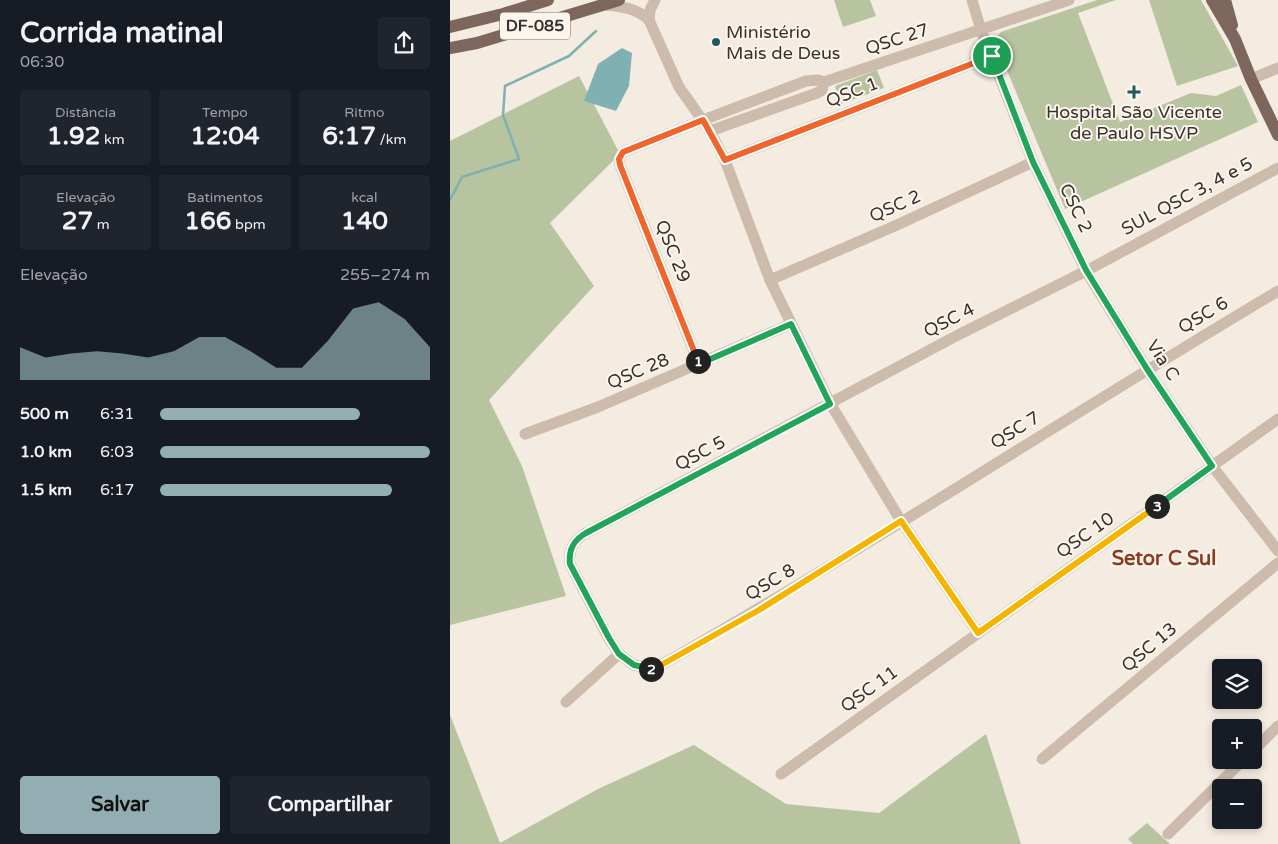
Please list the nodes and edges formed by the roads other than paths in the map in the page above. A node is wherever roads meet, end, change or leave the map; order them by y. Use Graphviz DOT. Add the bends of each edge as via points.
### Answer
graph roads {
  1 [pos="548,0"];
  2 [pos="619,0"];
  3 [pos="655,0"];
  4 [pos="972,0"];
  5 [pos="1069,0"];
  6 [pos="1212,0"];
  7 [pos="1225,0"];
  8 [pos="603,5"];
  9 [pos="649,20"];
  10 [pos="450,27"];
  11 [pos="981,30"];
  12 [pos="1236,39"];
  13 [pos="450,48"];
  14 [pos="992,56"];
  15 [pos="1278,68"];
  16 [pos="1251,79"];
  17 [pos="824,82"];
  18 [pos="703,120"];
  19 [pos="710,131"];
  20 [pos="1278,135"];
  21 [pos="623,152"];
  22 [pos="725,160"];
  23 [pos="1033,162"];
  24 [pos="1278,168"];
  25 [pos="1086,270"];
  26 [pos="770,280"];
  27 [pos="1278,291"];
  28 [pos="791,324"];
  29 [pos="699,364"];
  30 [pos="1147,369"];
  31 [pos="830,404"];
  32 [pos="1278,419"];
  33 [pos="525,434"];
  34 [pos="1212,466"];
  35 [pos="901,521"];
  36 [pos="1278,551"];
  37 [pos="1278,563"];
  38 [pos="978,633"];
  39 [pos="619,654"];
  40 [pos="566,702"];
  41 [pos="1278,726"];
  42 [pos="1262,742"];
  43 [pos="1042,759"];
  44 [pos="1235,769"];
  45 [pos="781,774"];
  46 [pos="1168,834"];
  1 -- 10 [label="main road, DF-085"];
  2 -- 8 [label="main road, DF-085"];
  3 -- 9 [label="street"];
  4 -- 11 [label="street, CSC 2"];
  5 -- 11 [label="street, QSC 27"];
  6 -- 12 [label="main road"];
  7 -- 12 [label="main road"];
  8 -- 9 [label="street" via="633,9"];
  8 -- 13 [label="main road, DF-085"];
  9 -- 18 [label="street" via="679,87"];
  11 -- 14 [label="street, CSC 2"];
  11 -- 17 [label="street, QSC 27"];
  12 -- 16 [label="main road"];
  14 -- 22 [label="street, QSC 1"];
  14 -- 23 [label="street, CSC 2"];
  15 -- 16 [label="street"];
  16 -- 20 [label="main road"];
  17 -- 18 [label="street, QSC 27" via="806,81"];
  17 -- 19 [label="street, QSC 27" via="822,90 810,96"];
  18 -- 19 [label="street"];
  18 -- 21 [label="street, QSC 27"];
  19 -- 22 [label="street"];
  21 -- 29 [label="street, QSC 29" via="620,165"];
  22 -- 26 [label="street"];
  23 -- 25 [label="street, CSC 2"];
  23 -- 26 [label="street, QSC 2"];
  24 -- 25 [label="street, SUL QSC 3, 4 e 5"];
  25 -- 30 [label="street, Via C"];
  25 -- 31 [label="street, QSC 4"];
  26 -- 28 [label="street"];
  27 -- 30 [label="street, QSC 6"];
  28 -- 29 [label="street, QSC 28"];
  28 -- 31 [label="street"];
  29 -- 33 [label="street, QSC 28" via="598,408"];
  30 -- 34 [label="street, Via C"];
  30 -- 35 [label="street, QSC 7"];
  31 -- 35 [label="street"];
  31 -- 39 [label="street, QSC 5" via="577,538 568,554 570,564"];
  32 -- 34 [label="street, QSC 10"];
  34 -- 36 [label="street"];
  34 -- 38 [label="street, QSC 10"];
  35 -- 38 [label="street"];
  35 -- 39 [label="street, QSC 8" via="759,610 654,669 634,665"];
  37 -- 43 [label="street, QSC 13"];
  38 -- 45 [label="street, QSC 11"];
  39 -- 40 [label="street"];
  41 -- 42 [label="street"];
  44 -- 46 [label="street"];
}
